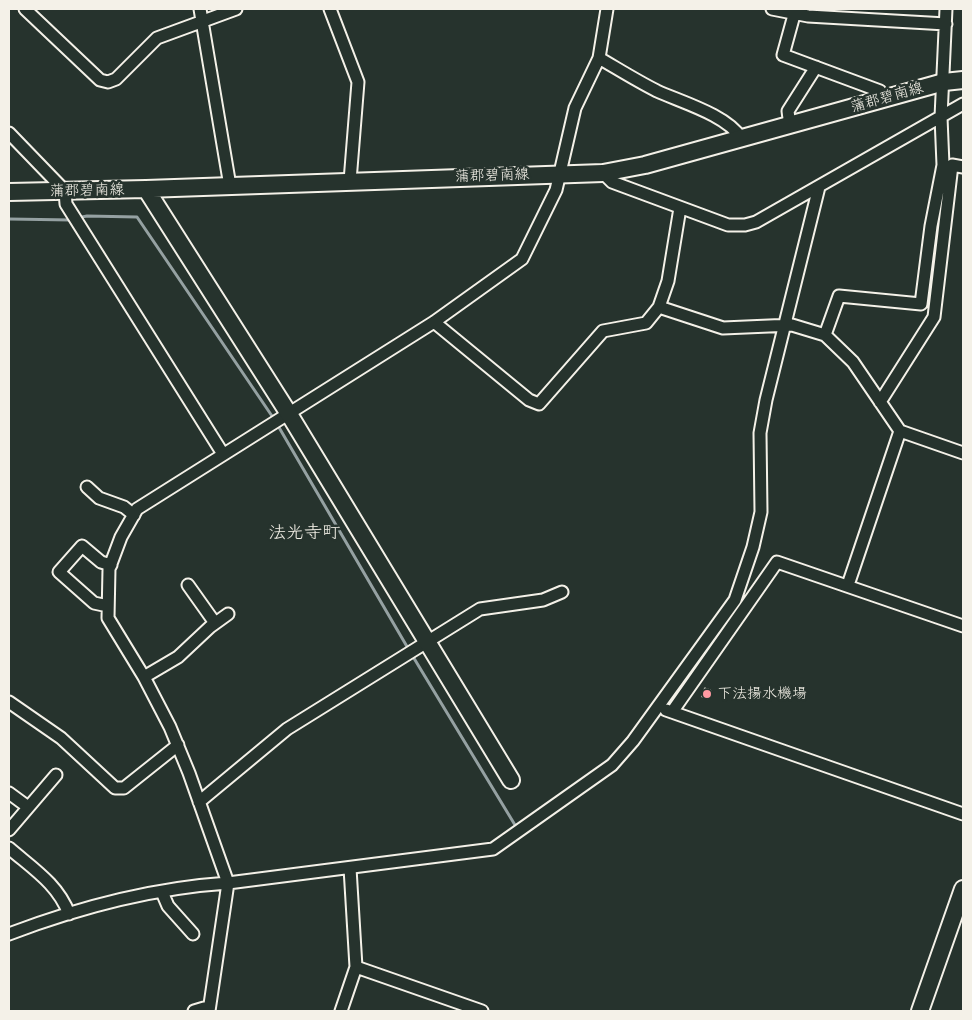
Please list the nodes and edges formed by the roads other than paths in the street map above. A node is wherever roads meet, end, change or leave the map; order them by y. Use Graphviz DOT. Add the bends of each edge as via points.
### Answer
graph roads {
  1 [pos="25,9"];
  2 [pos="200,9"];
  3 [pos="236,9"];
  4 [pos="330,9"];
  5 [pos="607,9"];
  6 [pos="772,9"];
  7 [pos="946,9"];
  8 [pos="794,15"];
  9 [pos="203,22"];
  10 [pos="946,24"];
  11 [pos="599,58"];
  12 [pos="816,67"];
  13 [pos="963,80"];
  14 [pos="944,82"];
  15 [pos="884,99"];
  16 [pos="963,104"];
  17 [pos="946,114"];
  18 [pos="790,126"];
  19 [pos="9,133"];
  20 [pos="742,138"];
  21 [pos="963,167"];
  22 [pos="602,173"];
  23 [pos="560,174"];
  24 [pos="350,181"];
  25 [pos="230,186"];
  26 [pos="819,187"];
  27 [pos="146,190"];
  28 [pos="65,191"];
  29 [pos="9,192"];
  30 [pos="680,208"];
  31 [pos="660,307"];
  32 [pos="434,322"];
  33 [pos="786,327"];
  34 [pos="825,335"];
  35 [pos="880,402"];
  36 [pos="289,414"];
  37 [pos="900,431"];
  38 [pos="963,453"];
  39 [pos="223,454"];
  40 [pos="87,487"];
  41 [pos="134,514"];
  42 [pos="110,565"];
  43 [pos="188,585"];
  44 [pos="848,585"];
  45 [pos="562,592"];
  46 [pos="108,606"];
  47 [pos="228,614"];
  48 [pos="215,623"];
  49 [pos="963,626"];
  50 [pos="427,643"];
  51 [pos="144,677"];
  52 [pos="9,702"];
  53 [pos="658,707"];
  54 [pos="672,712"];
  55 [pos="178,745"];
  56 [pos="56,775"];
  57 [pos="512,780"];
  58 [pos="9,793"];
  59 [pos="200,802"];
  60 [pos="28,807"];
  61 [pos="963,814"];
  62 [pos="9,830"];
  63 [pos="9,848"];
  64 [pos="350,868"];
  65 [pos="228,883"];
  66 [pos="963,889"];
  67 [pos="162,892"];
  68 [pos="69,914"];
  69 [pos="9,934"];
  70 [pos="193,934"];
  71 [pos="356,966"];
  72 [pos="209,1010"];
  73 [pos="194,1011"];
  74 [pos="341,1011"];
  75 [pos="482,1011"];
  76 [pos="920,1011"];
  1 -- 9 [label="street" via="100,80 108,82 116,79 157,38"];
  2 -- 9 [label="street"];
  3 -- 9 [label="street"];
  4 -- 24 [label="street" via="358,82"];
  5 -- 11 [label="street"];
  6 -- 8 [label="street"];
  7 -- 10 [label="street"];
  8 -- 10 [label="street"];
  8 -- 12 [label="street" via="783,55"];
  9 -- 25 [label="street"];
  10 -- 14 [label="street"];
  11 -- 20 [label="street" via="658,91 707,112 732,127"];
  11 -- 23 [label="street" via="575,108"];
  12 -- 15 [label="street" via="880,91"];
  12 -- 18 [label="street" via="788,111"];
  13 -- 14 [label="main road, 蒲郡碧南線"];
  14 -- 15 [label="main road, 蒲郡碧南線"];
  14 -- 17 [label="street"];
  15 -- 18 [label="main road, 蒲郡碧南線"];
  16 -- 17 [label="street"];
  17 -- 26 [label="street"];
  17 -- 34 [label="street" via="943,165 921,304 839,296"];
  18 -- 20 [label="main road, 蒲郡碧南線"];
  19 -- 28 [label="street"];
  20 -- 22 [label="main road, 蒲郡碧南線" via="645,165"];
  21 -- 35 [label="street" via="952,165 934,317"];
  22 -- 23 [label="main road, 蒲郡碧南線"];
  22 -- 30 [label="street" via="612,182"];
  23 -- 24 [label="main road, 蒲郡碧南線"];
  23 -- 32 [label="street" via="556,190 522,259"];
  24 -- 25 [label="main road, 蒲郡碧南線"];
  25 -- 27 [label="main road, 蒲郡碧南線"];
  26 -- 30 [label="street" via="746,225 728,225"];
  26 -- 33 [label="street"];
  27 -- 28 [label="main road, 蒲郡碧南線"];
  27 -- 36 [label="main road"];
  28 -- 29 [label="main road, 蒲郡碧南線"];
  28 -- 39 [label="street" via="66,204"];
  30 -- 31 [label="street" via="668,281"];
  31 -- 32 [label="street" via="646,323 603,331 539,404 529,400"];
  31 -- 33 [label="street" via="723,328"];
  32 -- 36 [label="street"];
  33 -- 34 [label="street" via="792,325"];
  33 -- 53 [label="street" via="760,433 761,512 753,547 735,600"];
  34 -- 35 [label="street" via="853,362"];
  35 -- 37 [label="street"];
  36 -- 39 [label="street"];
  36 -- 50 [label="main road"];
  37 -- 38 [label="street"];
  37 -- 44 [label="street"];
  39 -- 41 [label="street"];
  40 -- 41 [label="street" via="99,498"];
  41 -- 42 [label="street"];
  42 -- 46 [label="street"];
  42 -- 46 [label="street" via="82,546 59,572 94,603"];
  43 -- 48 [label="street"];
  44 -- 49 [label="street"];
  44 -- 54 [label="street" via="777,562"];
  45 -- 50 [label="street" via="543,600 480,609"];
  46 -- 51 [label="street" via="108,618"];
  47 -- 48 [label="street"];
  48 -- 51 [label="street" via="178,657"];
  50 -- 57 [label="main road"];
  50 -- 59 [label="street" via="287,729"];
  51 -- 55 [label="street"];
  52 -- 55 [label="street" via="61,738 115,788 124,788"];
  53 -- 54 [label="street"];
  53 -- 64 [label="street" via="612,765 500,845 482,851"];
  54 -- 61 [label="street"];
  55 -- 59 [label="street"];
  56 -- 60 [label="street"];
  58 -- 60 [label="street"];
  59 -- 65 [label="street"];
  60 -- 62 [label="street"];
  63 -- 68 [label="street" via="54,886"];
  64 -- 65 [label="street"];
  64 -- 71 [label="street"];
  65 -- 67 [label="street" via="192,885"];
  65 -- 72 [label="street"];
  66 -- 76 [label="main road"];
  67 -- 68 [label="street" via="108,902"];
  67 -- 70 [label="street" via="168,906"];
  68 -- 69 [label="street"];
  71 -- 74 [label="street"];
  71 -- 75 [label="street"];
  72 -- 73 [label="street"];
}
